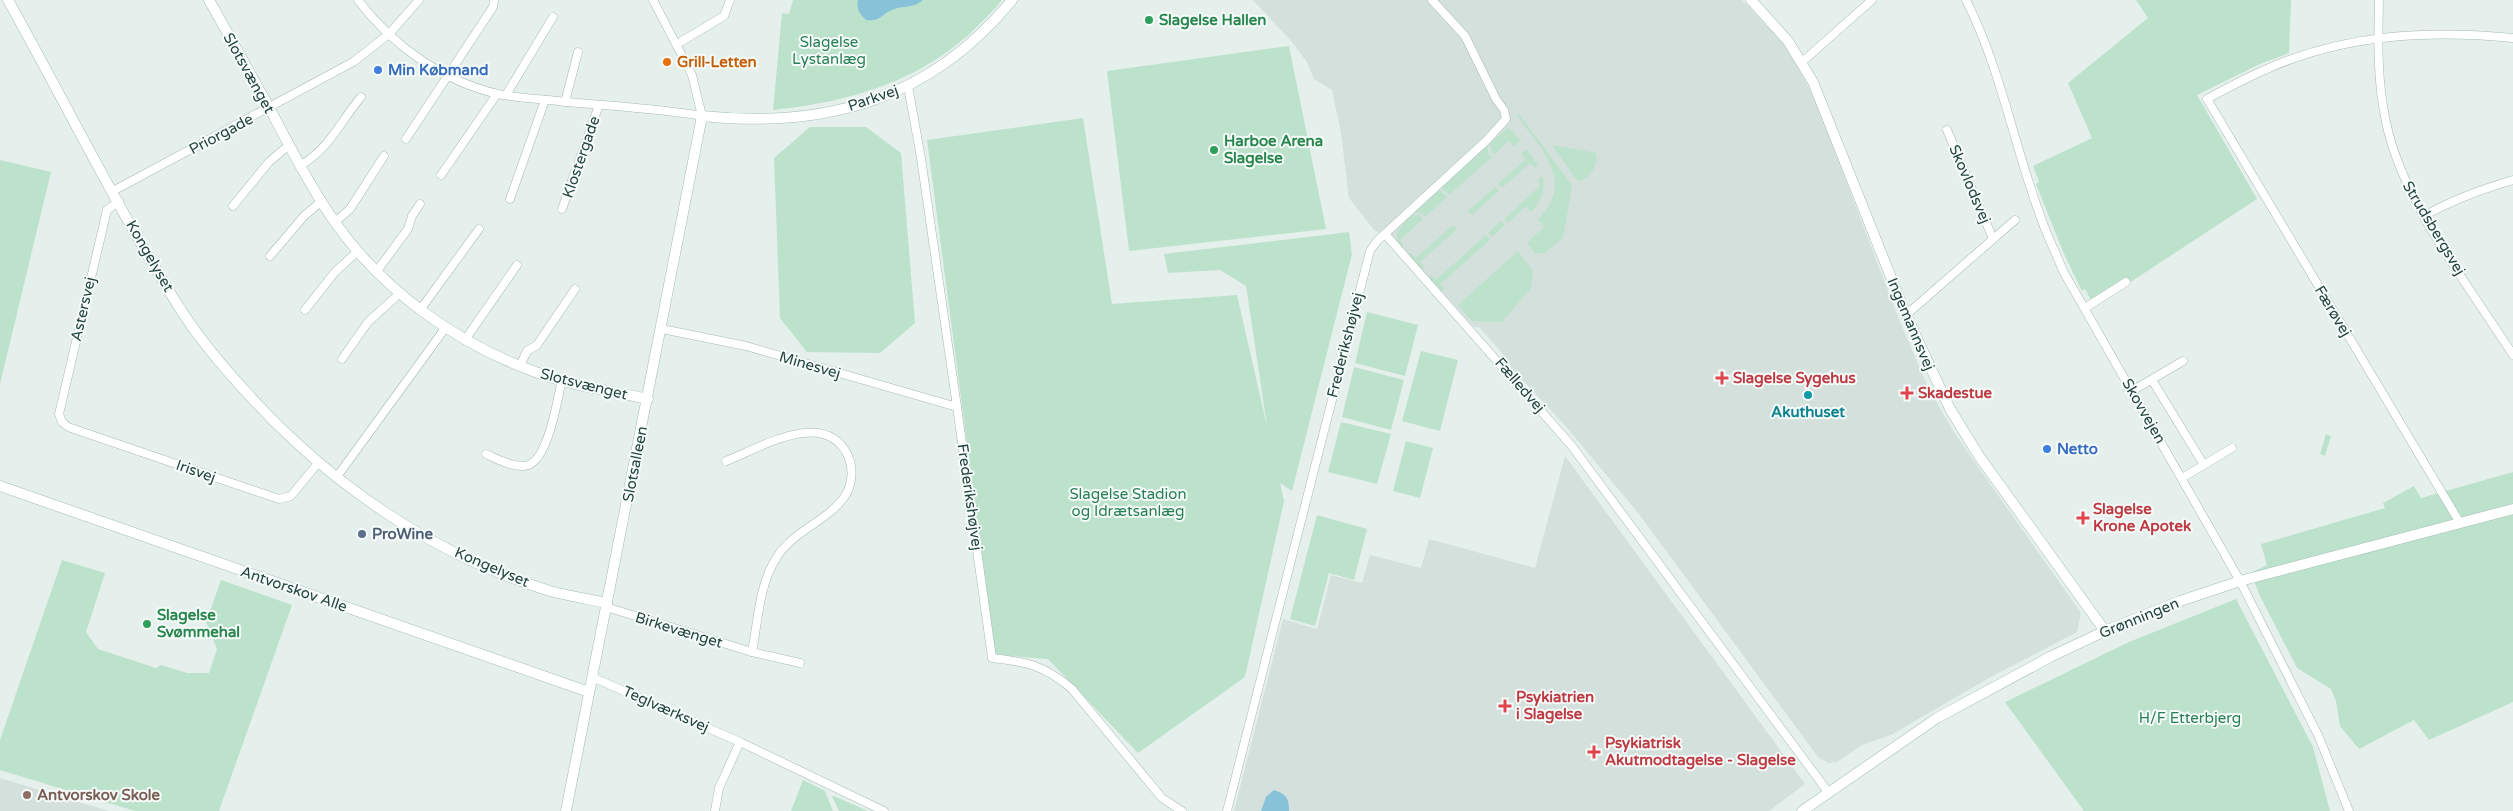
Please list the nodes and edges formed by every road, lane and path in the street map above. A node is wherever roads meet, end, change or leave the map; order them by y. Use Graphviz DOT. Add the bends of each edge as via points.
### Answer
graph roads {
  1 [pos="8,0"];
  2 [pos="209,0"];
  3 [pos="358,0"];
  4 [pos="419,0"];
  5 [pos="494,0"];
  6 [pos="653,0"];
  7 [pos="730,0"];
  8 [pos="1012,0"];
  9 [pos="1432,0"];
  10 [pos="1751,0"];
  11 [pos="1872,0"];
  12 [pos="1966,0"];
  13 [pos="2378,0"];
  14 [pos="553,16"];
  15 [pos="389,34"];
  16 [pos="2378,37"];
  17 [pos="2513,38"];
  18 [pos="677,44"];
  19 [pos="578,52"];
  20 [pos="1802,62"];
  21 [pos="449,76"];
  22 [pos="908,86"];
  23 [pos="497,94"];
  24 [pos="506,95"];
  25 [pos="361,98"];
  26 [pos="545,100"];
  27 [pos="565,102"];
  28 [pos="599,105"];
  29 [pos="269,108"];
  30 [pos="702,116"];
  31 [pos="1947,130"];
  32 [pos="406,139"];
  33 [pos="290,146"];
  34 [pos="384,156"];
  35 [pos="301,165"];
  36 [pos="441,175"];
  37 [pos="2513,180"];
  38 [pos="113,191"];
  39 [pos="510,199"];
  40 [pos="119,201"];
  41 [pos="322,201"];
  42 [pos="420,204"];
  43 [pos="233,206"];
  44 [pos="562,209"];
  45 [pos="2424,216"];
  46 [pos="2015,220"];
  47 [pos="335,222"];
  48 [pos="479,229"];
  49 [pos="1385,234"];
  50 [pos="1992,239"];
  51 [pos="358,251"];
  52 [pos="270,256"];
  53 [pos="517,265"];
  54 [pos="377,271"];
  55 [pos="2126,282"];
  56 [pos="575,289"];
  57 [pos="400,293"];
  58 [pos="2085,308"];
  59 [pos="305,310"];
  60 [pos="420,310"];
  61 [pos="1906,315"];
  62 [pos="446,327"];
  63 [pos="662,329"];
  64 [pos="465,340"];
  65 [pos="2513,355"];
  66 [pos="342,359"];
  67 [pos="2183,361"];
  68 [pos="520,366"];
  69 [pos="562,380"];
  70 [pos="2152,380"];
  71 [pos="2132,391"];
  72 [pos="648,399"];
  73 [pos="957,407"];
  74 [pos="62,422"];
  75 [pos="2232,448"];
  76 [pos="486,454"];
  77 [pos="726,462"];
  78 [pos="318,463"];
  79 [pos="2204,465"];
  80 [pos="336,478"];
  81 [pos="2182,478"];
  82 [pos="0,486"];
  83 [pos="2513,509"];
  84 [pos="2460,523"];
  85 [pos="2240,581"];
  86 [pos="607,605"];
  87 [pos="2105,631"];
  88 [pos="752,652"];
  89 [pos="800,663"];
  90 [pos="592,677"];
  91 [pos="589,692"];
  92 [pos="740,742"];
  93 [pos="1828,792"];
  94 [pos="566,811"];
  95 [pos="715,811"];
  96 [pos="884,811"];
  97 [pos="1182,811"];
  98 [pos="1226,811"];
  99 [pos="1802,811"];
  100 [pos="2349,811"];
  1 -- 38 [label="street, Kongelyset"];
  2 -- 29 [label="street, Slotsvænget"];
  3 -- 15 [label="street, Klostergade"];
  4 -- 15 [label="street, Priorgade"];
  5 -- 21 [label="street" via="493,7"];
  6 -- 18 [label="street"];
  7 -- 18 [label="street" via="724,16"];
  8 -- 22 [label="street, Parkvej" via="971,44 936,71"];
  9 -- 49 [label="street" via="1465,36 1506,119"];
  10 -- 20 [label="street, Ingemannsvej" via="1788,41"];
  11 -- 20 [label="street"];
  12 -- 58 [label="street, Skovvejen" via="1999,84 2041,219"];
  13 -- 16 [label="street, Strudsbergsvej"];
  14 -- 24 [label="street"];
  15 -- 21 [label="street, Klostergade" via="407,50"];
  15 -- 29 [label="street, Priorgade" via="353,62"];
  16 -- 17 [label="street" via="2464,33"];
  16 -- 45 [label="street, Strudsbergsvej" via="2379,82 2386,123 2400,169"];
  16 -- 84 [label="street, Færøvej" via="2308,53 2207,98"];
  18 -- 30 [label="street" via="692,75"];
  19 -- 27 [label="street"];
  20 -- 61 [label="street, Ingemannsvej"];
  21 -- 23 [label="street, Klostergade"];
  21 -- 32 [label="street"];
  22 -- 30 [label="street, Parkvej" via="866,104 816,115"];
  22 -- 73 [label="street, Frederikshøjvej"];
  23 -- 24 [label="street, Klostergade"];
  23 -- 36 [label="street"];
  24 -- 26 [label="street, Klostergade"];
  25 -- 35 [label="street" via="317,156"];
  26 -- 27 [label="street, Klostergade"];
  26 -- 39 [label="street"];
  27 -- 28 [label="street, Klostergade"];
  28 -- 30 [label="street, Klostergade"];
  28 -- 44 [label="street, Klostergade"];
  29 -- 33 [label="street, Slotsvænget"];
  29 -- 38 [label="street, Priorgade"];
  30 -- 63 [label="street, Slotsalleen"];
  31 -- 50 [label="street, Skovlodsvej"];
  33 -- 35 [label="street, Slotsvænget"];
  33 -- 43 [label="street" via="269,162"];
  34 -- 47 [label="street" via="350,209"];
  35 -- 41 [label="street, Slotsvænget"];
  37 -- 45 [label="street" via="2468,195"];
  38 -- 40 [label="street, Kongelyset"];
  40 -- 74 [label="street, Astersvej" via="107,210 58,414"];
  40 -- 78 [label="street, Kongelyset" via="180,308 219,362 270,418"];
  41 -- 47 [label="street, Slotsvænget"];
  41 -- 52 [label="street" via="304,216"];
  42 -- 54 [label="street" via="408,229"];
  45 -- 65 [label="street, Strudsbergsvej"];
  46 -- 50 [label="street, Skovlodsvej"];
  47 -- 51 [label="street, Slotsvænget"];
  48 -- 60 [label="street"];
  49 -- 93 [label="street, Fælledvej" via="1572,445"];
  49 -- 98 [label="street, Frederikshøjvej" via="1370,251 1366,264"];
  50 -- 61 [label="street, Skovlodsvej"];
  51 -- 54 [label="street, Slotsvænget"];
  51 -- 59 [label="street" via="319,290"];
  53 -- 64 [label="street"];
  54 -- 57 [label="street, Slotsvænget"];
  55 -- 58 [label="street"];
  56 -- 68 [label="street, Slotsvænget" via="537,345 527,351"];
  57 -- 60 [label="street, Slotsvænget"];
  57 -- 66 [label="street" via="368,322"];
  58 -- 71 [label="street, Skovvejen"];
  60 -- 62 [label="street, Slotsvænget"];
  61 -- 87 [label="street, Ingemannsvej" via="1932,375 1969,440"];
  62 -- 64 [label="street, Slotsvænget"];
  62 -- 80 [label="street"];
  63 -- 72 [label="street, Slotsalleen"];
  63 -- 73 [label="street, Minesvej" via="746,346"];
  64 -- 68 [label="street, Slotsvænget"];
  67 -- 70 [label="street"];
  68 -- 69 [label="street, Slotsvænget"];
  69 -- 72 [label="street, Slotsvænget"];
  69 -- 76 [label="street" via="546,444 539,456 526,466 517,466"];
  70 -- 71 [label="street"];
  70 -- 79 [label="street"];
  71 -- 81 [label="street, Skovvejen"];
  72 -- 86 [label="street, Slotsalleen"];
  73 -- 97 [label="street, Frederikshøjvej" via="992,658 1026,662 1043,668 1072,689 1162,798"];
  74 -- 78 [label="street, Irisvej" via="68,427 279,499 291,496"];
  75 -- 79 [label="street"];
  77 -- 88 [label="street" via="798,432 815,432 841,446 851,470 851,481 839,504 788,544 770,569"];
  78 -- 80 [label="street, Kongelyset"];
  79 -- 81 [label="street"];
  80 -- 86 [label="street, Kongelyset" via="416,532 463,556 551,591"];
  81 -- 85 [label="street, Skovvejen"];
  82 -- 91 [label="street, Antvorskov Alle"];
  83 -- 84 [label="street, Grønningen"];
  84 -- 85 [label="street, Grønningen"];
  85 -- 87 [label="street, Grønningen"];
  85 -- 100 [label="street, Skovvejen" via="2318,735"];
  86 -- 88 [label="street, Birkevænget"];
  86 -- 90 [label="street, Slotsalleen"];
  87 -- 93 [label="street, Grønningen" via="1937,718"];
  88 -- 89 [label="street, Birkevænget"];
  90 -- 91 [label="street, Slotsalleen"];
  90 -- 92 [label="street, Teglværksvej"];
  91 -- 94 [label="street, Slotsalleen"];
  92 -- 95 [label="street" via="719,788"];
  92 -- 96 [label="street, Teglværksvej"];
  93 -- 99 [label="street, Grønningen"];
}
